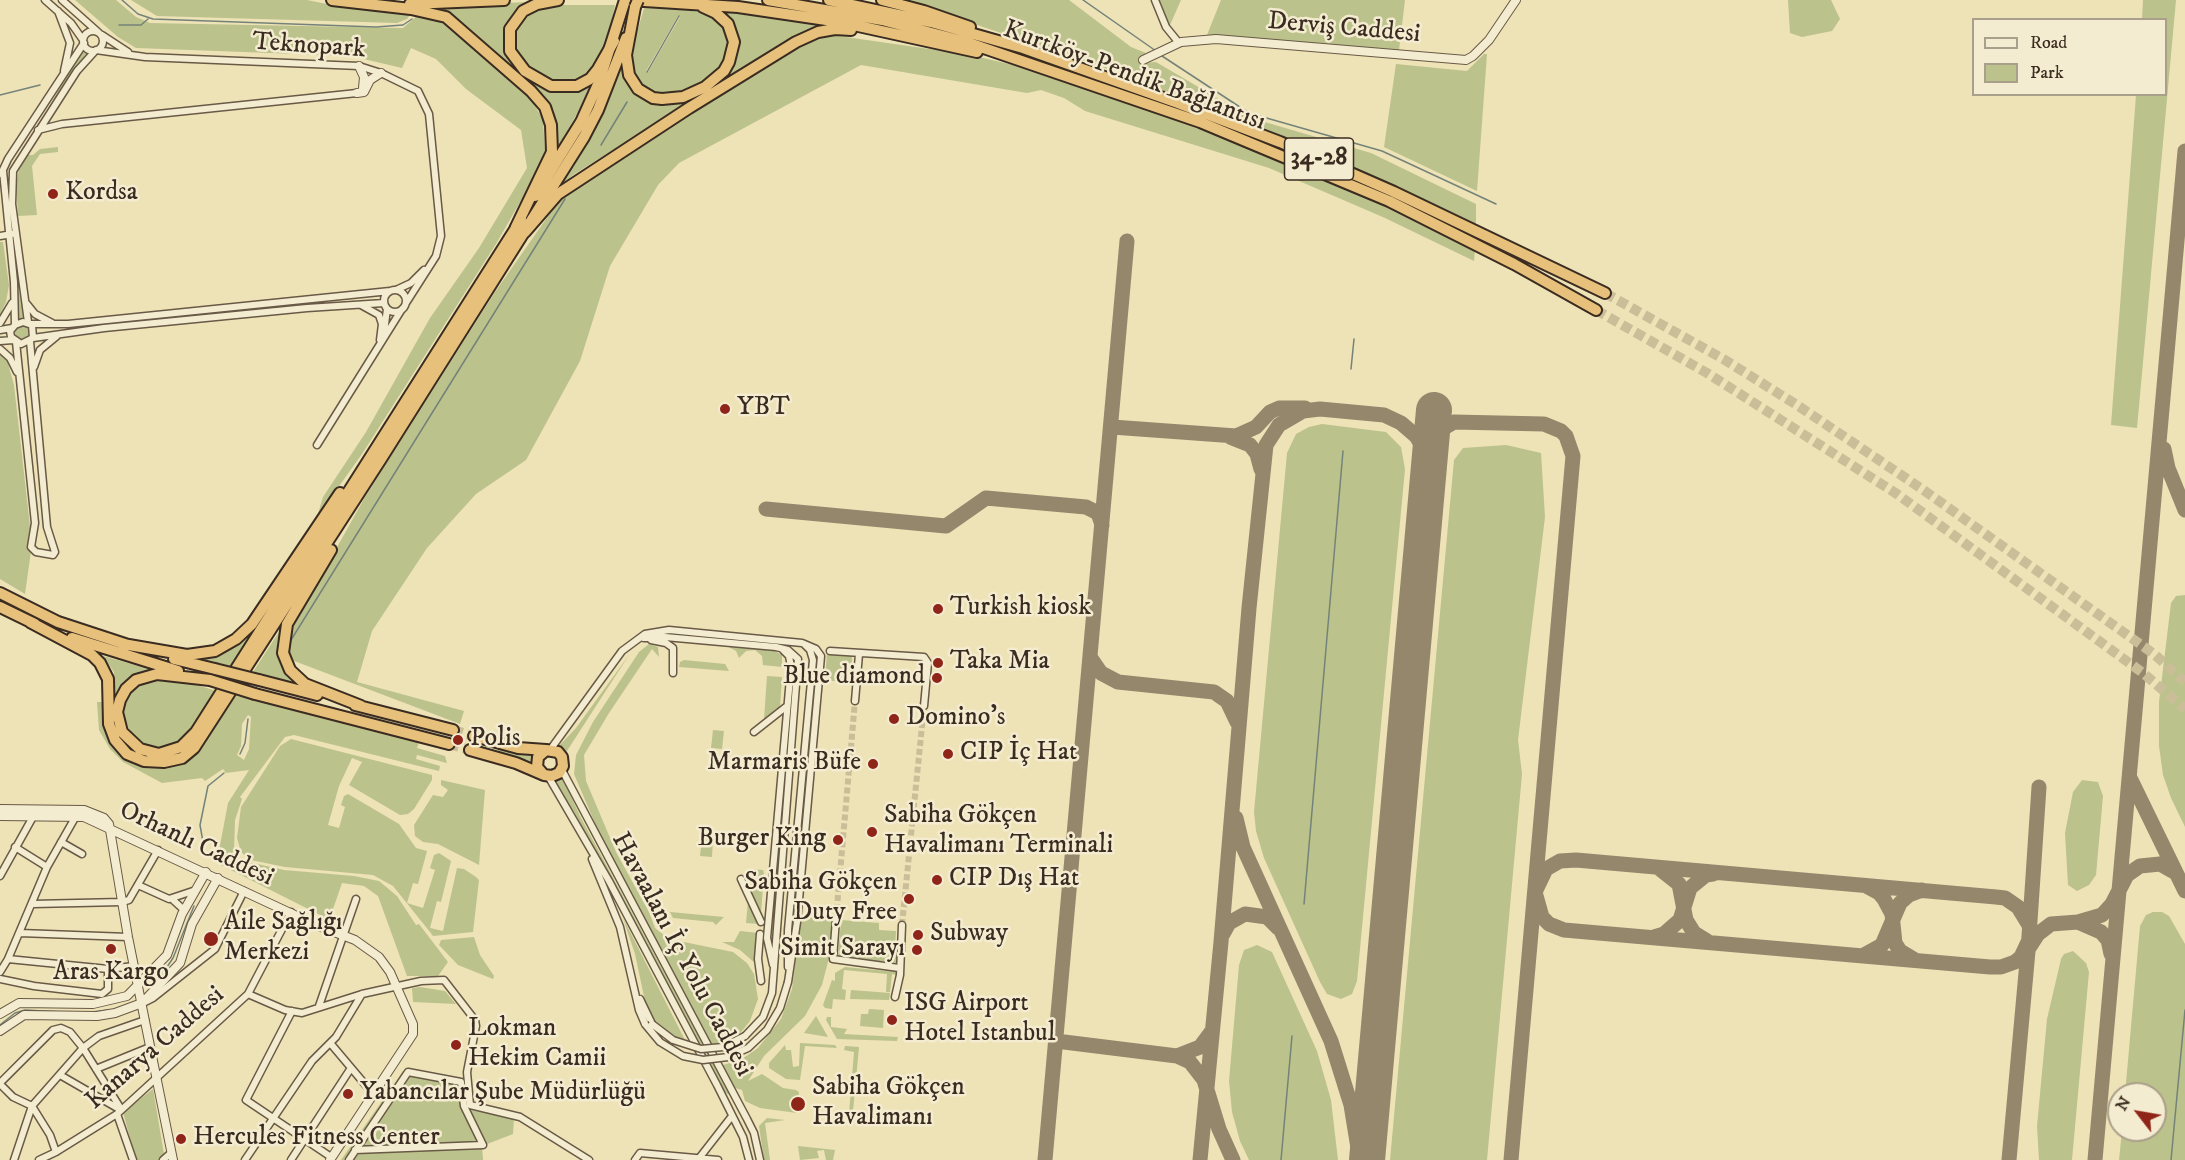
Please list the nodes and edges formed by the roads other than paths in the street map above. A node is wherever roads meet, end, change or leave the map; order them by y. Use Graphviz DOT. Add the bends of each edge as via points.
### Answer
graph roads {
  1 [pos="45,0"];
  2 [pos="62,0"];
  3 [pos="332,0"];
  4 [pos="504,0"];
  5 [pos="558,0"];
  6 [pos="768,0"];
  7 [pos="829,0"];
  8 [pos="882,0"];
  9 [pos="1155,0"];
  10 [pos="1516,0"];
  11 [pos="685,2"];
  12 [pos="630,3"];
  13 [pos="365,4"];
  14 [pos="58,11"];
  15 [pos="99,33"];
  16 [pos="890,34"];
  17 [pos="83,41"];
  18 [pos="614,41"];
  19 [pos="1179,43"];
  20 [pos="1023,48"];
  21 [pos="96,50"];
  22 [pos="131,54"];
  23 [pos="1146,58"];
  24 [pos="359,66"];
  25 [pos="1056,72"];
  26 [pos="381,73"];
  27 [pos="61,81"];
  28 [pos="357,93"];
  29 [pos="51,112"];
  30 [pos="62,124"];
  31 [pos="38,130"];
  32 [pos="2,175"];
  33 [pos="12,175"];
  34 [pos="2,193"];
  35 [pos="521,229"];
  36 [pos="8,234"];
  37 [pos="15,234"];
  38 [pos="0,236"];
  39 [pos="436,256"];
  40 [pos="393,291"];
  41 [pos="1605,293"];
  42 [pos="24,298"];
  43 [pos="14,300"];
  44 [pos="354,303"];
  45 [pos="386,306"];
  46 [pos="404,306"];
  47 [pos="1596,310"];
  48 [pos="29,323"];
  49 [pos="0,324"];
  50 [pos="44,324"];
  51 [pos="55,325"];
  52 [pos="13,326"];
  53 [pos="0,330"];
  54 [pos="59,335"];
  55 [pos="45,337"];
  56 [pos="0,340"];
  57 [pos="32,340"];
  58 [pos="14,341"];
  59 [pos="378,346"];
  60 [pos="0,349"];
  61 [pos="32,374"];
  62 [pos="20,379"];
  63 [pos="316,445"];
  64 [pos="368,458"];
  65 [pos="381,459"];
  66 [pos="0,593"];
  67 [pos="0,608"];
  68 [pos="30,622"];
  69 [pos="802,643"];
  70 [pos="123,644"];
  71 [pos="625,647"];
  72 [pos="780,648"];
  73 [pos="830,651"];
  74 [pos="859,654"];
  75 [pos="673,673"];
  76 [pos="811,678"];
  77 [pos="210,680"];
  78 [pos="819,683"];
  79 [pos="855,700"];
  80 [pos="788,705"];
  81 [pos="361,706"];
  82 [pos="924,706"];
  83 [pos="453,730"];
  84 [pos="754,732"];
  85 [pos="474,736"];
  86 [pos="449,744"];
  87 [pos="470,750"];
  88 [pos="548,750"];
  89 [pos="562,770"];
  90 [pos="546,775"];
  91 [pos="0,809"];
  92 [pos="34,815"];
  93 [pos="0,816"];
  94 [pos="76,816"];
  95 [pos="110,829"];
  96 [pos="582,836"];
  97 [pos="61,842"];
  98 [pos="15,848"];
  99 [pos="158,850"];
  100 [pos="82,854"];
  101 [pos="46,867"];
  102 [pos="206,872"];
  103 [pos="0,876"];
  104 [pos="218,878"];
  105 [pos="741,879"];
  106 [pos="138,885"];
  107 [pos="196,890"];
  108 [pos="244,891"];
  109 [pos="172,899"];
  110 [pos="356,899"];
  111 [pos="122,902"];
  112 [pos="33,904"];
  113 [pos="184,910"];
  114 [pos="291,912"];
  115 [pos="836,919"];
  116 [pos="761,922"];
  117 [pos="902,925"];
  118 [pos="20,933"];
  119 [pos="759,934"];
  120 [pos="343,935"];
  121 [pos="128,937"];
  122 [pos="8,959"];
  123 [pos="134,966"];
  124 [pos="899,968"];
  125 [pos="108,969"];
  126 [pos="774,970"];
  127 [pos="0,972"];
  128 [pos="0,979"];
  129 [pos="761,981"];
  130 [pos="788,982"];
  131 [pos="137,985"];
  132 [pos="396,986"];
  133 [pos="248,994"];
  134 [pos="362,994"];
  135 [pos="895,997"];
  136 [pos="141,1003"];
  137 [pos="319,1006"];
  138 [pos="292,1011"];
  139 [pos="0,1014"];
  140 [pos="145,1020"];
  141 [pos="649,1024"];
  142 [pos="0,1031"];
  143 [pos="331,1044"];
  144 [pos="150,1047"];
  145 [pos="83,1048"];
  146 [pos="351,1068"];
  147 [pos="96,1069"];
  148 [pos="60,1076"];
  149 [pos="158,1079"];
  150 [pos="0,1084"];
  151 [pos="374,1095"];
  152 [pos="32,1106"];
  153 [pos="119,1112"];
  154 [pos="732,1116"];
  155 [pos="273,1119"];
  156 [pos="747,1119"];
  157 [pos="736,1124"];
  158 [pos="305,1141"];
  159 [pos="355,1150"];
  160 [pos="56,1152"];
  161 [pos="172,1157"];
  162 [pos="700,1157"];
  163 [pos="331,1159"];
  164 [pos="14,1160"];
  165 [pos="39,1160"];
  166 [pos="133,1160"];
  167 [pos="163,1160"];
  168 [pos="245,1160"];
  169 [pos="291,1160"];
  170 [pos="348,1160"];
  171 [pos="589,1160"];
  172 [pos="635,1160"];
  173 [pos="718,1160"];
  174 [pos="749,1160"];
  175 [pos="760,1160"];
  1 -- 14 [label="street, Teknopark"];
  2 -- 15 [label="street, Teknopark"];
  3 -- 13 [label="highway"];
  4 -- 13 [label="highway"];
  5 -- 18 [label="highway" via="537,3 523,11 510,29 510,51 531,75 550,86 577,86 590,79"];
  6 -- 25 [label="highway, Kurtköy-Pendik Bağlantısı / 34-28" via="882,20"];
  7 -- 20 [label="highway, Kurtköy-Pendik Bağlantısı / 34-28" via="931,22"];
  8 -- 20 [label="highway" via="1001,37"];
  9 -- 19 [label="street" via="1166,27"];
  10 -- 19 [label="street, Derviş Caddesi" via="1489,40 1466,60 1216,39"];
  11 -- 12 [label="highway"];
  11 -- 12 [label="highway" via="723,18 732,33 733,54 724,71 705,87 672,99 645,94 629,75 626,55"];
  11 -- 16 [label="highway" via="828,20"];
  12 -- 18 [label="highway"];
  12 -- 35 [label="highway" via="598,110"];
  13 -- 35 [label="highway" via="434,12 446,17 545,107 551,125 552,152"];
  14 -- 17 [label="street, Teknopark"];
  14 -- 27 [label="street, Teknopark" via="70,43"];
  15 -- 17 [label="street" via="88,32"];
  15 -- 21 [label="street" via="103,43"];
  15 -- 22 [label="street, Teknopark"];
  16 -- 25 [label="highway"];
  16 -- 35 [label="highway" via="835,29 796,42 583,175"];
  17 -- 21 [label="street, Teknopark" via="90,50"];
  17 -- 27 [label="street, Teknopark"];
  18 -- 35 [label="highway" via="581,122"];
  19 -- 23 [label="street, Derviş Caddesi"];
  20 -- 41 [label="highway, Kurtköy-Pendik Bağlantısı / 34-28" via="1280,142"];
  21 -- 22 [label="street, Teknopark"];
  21 -- 29 [label="street" via="77,71"];
  22 -- 24 [label="street, Teknopark"];
  24 -- 26 [label="street, Teknopark"];
  24 -- 28 [label="street" via="365,83"];
  25 -- 47 [label="highway, Kurtköy-Pendik Bağlantısı / 34-28" via="1249,141 1389,201"];
  26 -- 28 [label="street" via="369,80 364,92"];
  26 -- 39 [label="street, Teknopark" via="418,92 427,106 441,236"];
  27 -- 32 [label="street, Teknopark" via="8,159"];
  28 -- 30 [label="street"];
  29 -- 30 [label="street"];
  29 -- 31 [label="street"];
  30 -- 31 [label="street"];
  31 -- 33 [label="street"];
  32 -- 33 [label="street"];
  32 -- 34 [label="street, Teknopark"];
  33 -- 37 [label="street, Teknopark"];
  34 -- 36 [label="street, Teknopark"];
  35 -- 64 [label="highway"];
  35 -- 65 [label="highway"];
  36 -- 37 [label="street"];
  36 -- 38 [label="street"];
  36 -- 43 [label="street, Teknopark"];
  37 -- 42 [label="street, Teknopark"];
  39 -- 40 [label="street" via="416,279"];
  39 -- 46 [label="street, Teknopark"];
  40 -- 45 [label="street" via="385,295"];
  40 -- 46 [label="street" via="403,293"];
  40 -- 51 [label="street"];
  42 -- 48 [label="street, Teknopark"];
  42 -- 51 [label="street" via="35,314"];
  43 -- 49 [label="street"];
  43 -- 52 [label="street, Teknopark"];
  44 -- 45 [label="street"];
  44 -- 54 [label="street"];
  44 -- 59 [label="street, Teknopark" via="379,315"];
  45 -- 46 [label="street" via="393,312"];
  45 -- 59 [label="street, Teknopark" via="386,324"];
  46 -- 59 [label="street, Teknopark"];
  48 -- 50 [label="street"];
  48 -- 52 [label="street" via="18,322"];
  48 -- 57 [label="street, Teknopark" via="34,330"];
  50 -- 51 [label="street"];
  50 -- 55 [label="street"];
  52 -- 53 [label="street"];
  52 -- 58 [label="street, Teknopark"];
  54 -- 55 [label="street"];
  54 -- 61 [label="street, Teknopark" via="40,350"];
  55 -- 57 [label="street"];
  56 -- 58 [label="street"];
  57 -- 58 [label="street"];
  57 -- 61 [label="street, Teknopark"];
  58 -- 62 [label="street, Teknopark"];
  59 -- 63 [label="street, Teknopark"];
  60 -- 62 [label="street, Teknopark" via="10,358"];
  61 -- 62 [label="street, Teknopark" via="53,555 36,552 32,547 35,523"];
  64 -- 70 [label="highway" via="328,508 252,624 236,639 215,651 187,655"];
  64 -- 77 [label="highway" via="191,738 176,750 152,754 134,745 122,732 117,712 120,700 136,680 157,674"];
  65 -- 68 [label="highway" via="205,735 182,758 149,762 123,751 109,724 108,679 100,663"];
  65 -- 81 [label="highway" via="287,624 283,645 287,666 300,680"];
  66 -- 70 [label="highway" via="58,622"];
  67 -- 68 [label="highway"];
  68 -- 77 [label="highway"];
  69 -- 71 [label="street" via="663,630 645,634"];
  69 -- 76 [label="street" via="812,654"];
  69 -- 78 [label="street" via="813,646 820,656"];
  70 -- 81 [label="highway, bridge"];
  71 -- 72 [label="street" via="638,639 657,636"];
  71 -- 75 [label="street" via="646,640 666,643 674,652"];
  71 -- 88 [label="street"];
  72 -- 80 [label="street" via="791,661"];
  72 -- 126 [label="street" via="794,654 799,663"];
  73 -- 74 [label="street"];
  74 -- 79 [label="street"];
  74 -- 82 [label="street" via="924,657 928,663"];
  76 -- 78 [label="street"];
  76 -- 130 [label="street" via="788,930"];
  77 -- 86 [label="highway, bridge"];
  78 -- 130 [label="street"];
  80 -- 84 [label="street"];
  80 -- 126 [label="street" via="767,938"];
  81 -- 83 [label="highway"];
  85 -- 88 [label="highway" via="518,748"];
  87 -- 90 [label="highway"];
  88 -- 89 [label="highway" via="562,757"];
  88 -- 90 [label="highway" via="537,762 538,769"];
  89 -- 90 [label="highway"];
  89 -- 156 [label="street, Havaalanı İç Yolu Caddesi"];
  90 -- 96 [label="street, Havaalanı İç Yolu Caddesi"];
  91 -- 95 [label="street, Orhanlı Caddesi" via="77,809 104,818"];
  92 -- 93 [label="street, Orhanlı Caddesi"];
  92 -- 94 [label="street, Orhanlı Caddesi"];
  92 -- 98 [label="street"];
  94 -- 95 [label="street, Orhanlı Caddesi"];
  94 -- 97 [label="street"];
  95 -- 99 [label="street, Orhanlı Caddesi"];
  95 -- 111 [label="street"];
  96 -- 141 [label="street" via="614,911"];
  96 -- 154 [label="street, Havaalanı İç Yolu Caddesi"];
  97 -- 100 [label="street"];
  97 -- 101 [label="street"];
  98 -- 101 [label="street"];
  98 -- 103 [label="street"];
  99 -- 102 [label="street, Orhanlı Caddesi"];
  99 -- 106 [label="street"];
  101 -- 112 [label="street"];
  102 -- 104 [label="street, Orhanlı Caddesi"];
  102 -- 107 [label="street"];
  104 -- 108 [label="street, Orhanlı Caddesi"];
  104 -- 136 [label="street" via="192,924 180,963"];
  105 -- 116 [label="street"];
  106 -- 109 [label="street"];
  106 -- 111 [label="street" via="129,900"];
  107 -- 109 [label="street"];
  107 -- 113 [label="street"];
  108 -- 114 [label="street, Orhanlı Caddesi"];
  108 -- 136 [label="street" via="215,949 153,998"];
  109 -- 113 [label="street"];
  110 -- 120 [label="street"];
  111 -- 112 [label="street"];
  111 -- 121 [label="street"];
  112 -- 118 [label="street"];
  113 -- 131 [label="street" via="167,955"];
  114 -- 120 [label="street, Orhanlı Caddesi"];
  114 -- 133 [label="street, Kanarya Caddesi"];
  115 -- 124 [label="street" via="833,959"];
  117 -- 124 [label="street"];
  118 -- 121 [label="street"];
  118 -- 122 [label="street"];
  119 -- 129 [label="street"];
  120 -- 132 [label="street, Orhanlı Caddesi" via="379,957"];
  120 -- 137 [label="street"];
  121 -- 123 [label="street"];
  122 -- 125 [label="street"];
  122 -- 127 [label="street"];
  123 -- 125 [label="street"];
  123 -- 131 [label="street"];
  124 -- 135 [label="street"];
  125 -- 128 [label="street" via="108,989 102,994"];
  126 -- 141 [label="street, bridge" via="767,1010 745,1036 723,1047 697,1049 673,1040"];
  130 -- 141 [label="street, bridge" via="780,1008 767,1030 748,1048 728,1057 703,1060 683,1056 660,1042"];
  131 -- 136 [label="street"];
  131 -- 139 [label="street" via="127,996 114,1001 68,1005 29,1002"];
  132 -- 134 [label="street"];
  132 -- 151 [label="street, Orhanlı Caddesi" via="413,1024 413,1034"];
  132 -- 171 [label="street" via="444,980 475,1020 467,1072 468,1097 473,1108 520,1117"];
  133 -- 138 [label="street"];
  133 -- 149 [label="street, Kanarya Caddesi"];
  134 -- 137 [label="street"];
  134 -- 143 [label="street"];
  136 -- 140 [label="street"];
  136 -- 142 [label="street" via="97,1016 24,1015"];
  137 -- 138 [label="street" via="302,1013"];
  138 -- 155 [label="street" via="246,1100"];
  140 -- 144 [label="street"];
  140 -- 145 [label="street" via="99,1036"];
  143 -- 146 [label="street"];
  143 -- 155 [label="street" via="312,1061"];
  144 -- 147 [label="street"];
  144 -- 149 [label="street"];
  145 -- 147 [label="street"];
  145 -- 148 [label="street"];
  145 -- 150 [label="street" via="70,1032 56,1028"];
  146 -- 151 [label="street"];
  146 -- 158 [label="street"];
  147 -- 153 [label="street"];
  148 -- 152 [label="street"];
  148 -- 153 [label="street"];
  149 -- 153 [label="street, Kanarya Caddesi"];
  149 -- 161 [label="street"];
  150 -- 152 [label="street"];
  151 -- 163 [label="street, Orhanlı Caddesi"];
  152 -- 160 [label="street"];
  152 -- 164 [label="street"];
  153 -- 160 [label="street, Kanarya Caddesi"];
  153 -- 166 [label="street"];
  154 -- 157 [label="street, Havaalanı İç Yolu Caddesi"];
  154 -- 162 [label="street"];
  155 -- 158 [label="street"];
  155 -- 168 [label="street"];
  156 -- 157 [label="street"];
  156 -- 175 [label="street, Havaalanı İç Yolu Caddesi"];
  157 -- 174 [label="street, Havaalanı İç Yolu Caddesi"];
  158 -- 163 [label="street"];
  158 -- 169 [label="street"];
  159 -- 159 [label="street" via="408,1072 461,1082 465,1107 483,1145"];
  159 -- 170 [label="street"];
  160 -- 165 [label="street, Kanarya Caddesi"];
  161 -- 167 [label="street"];
  162 -- 172 [label="street" via="640,1153"];
  162 -- 173 [label="street"];
}
